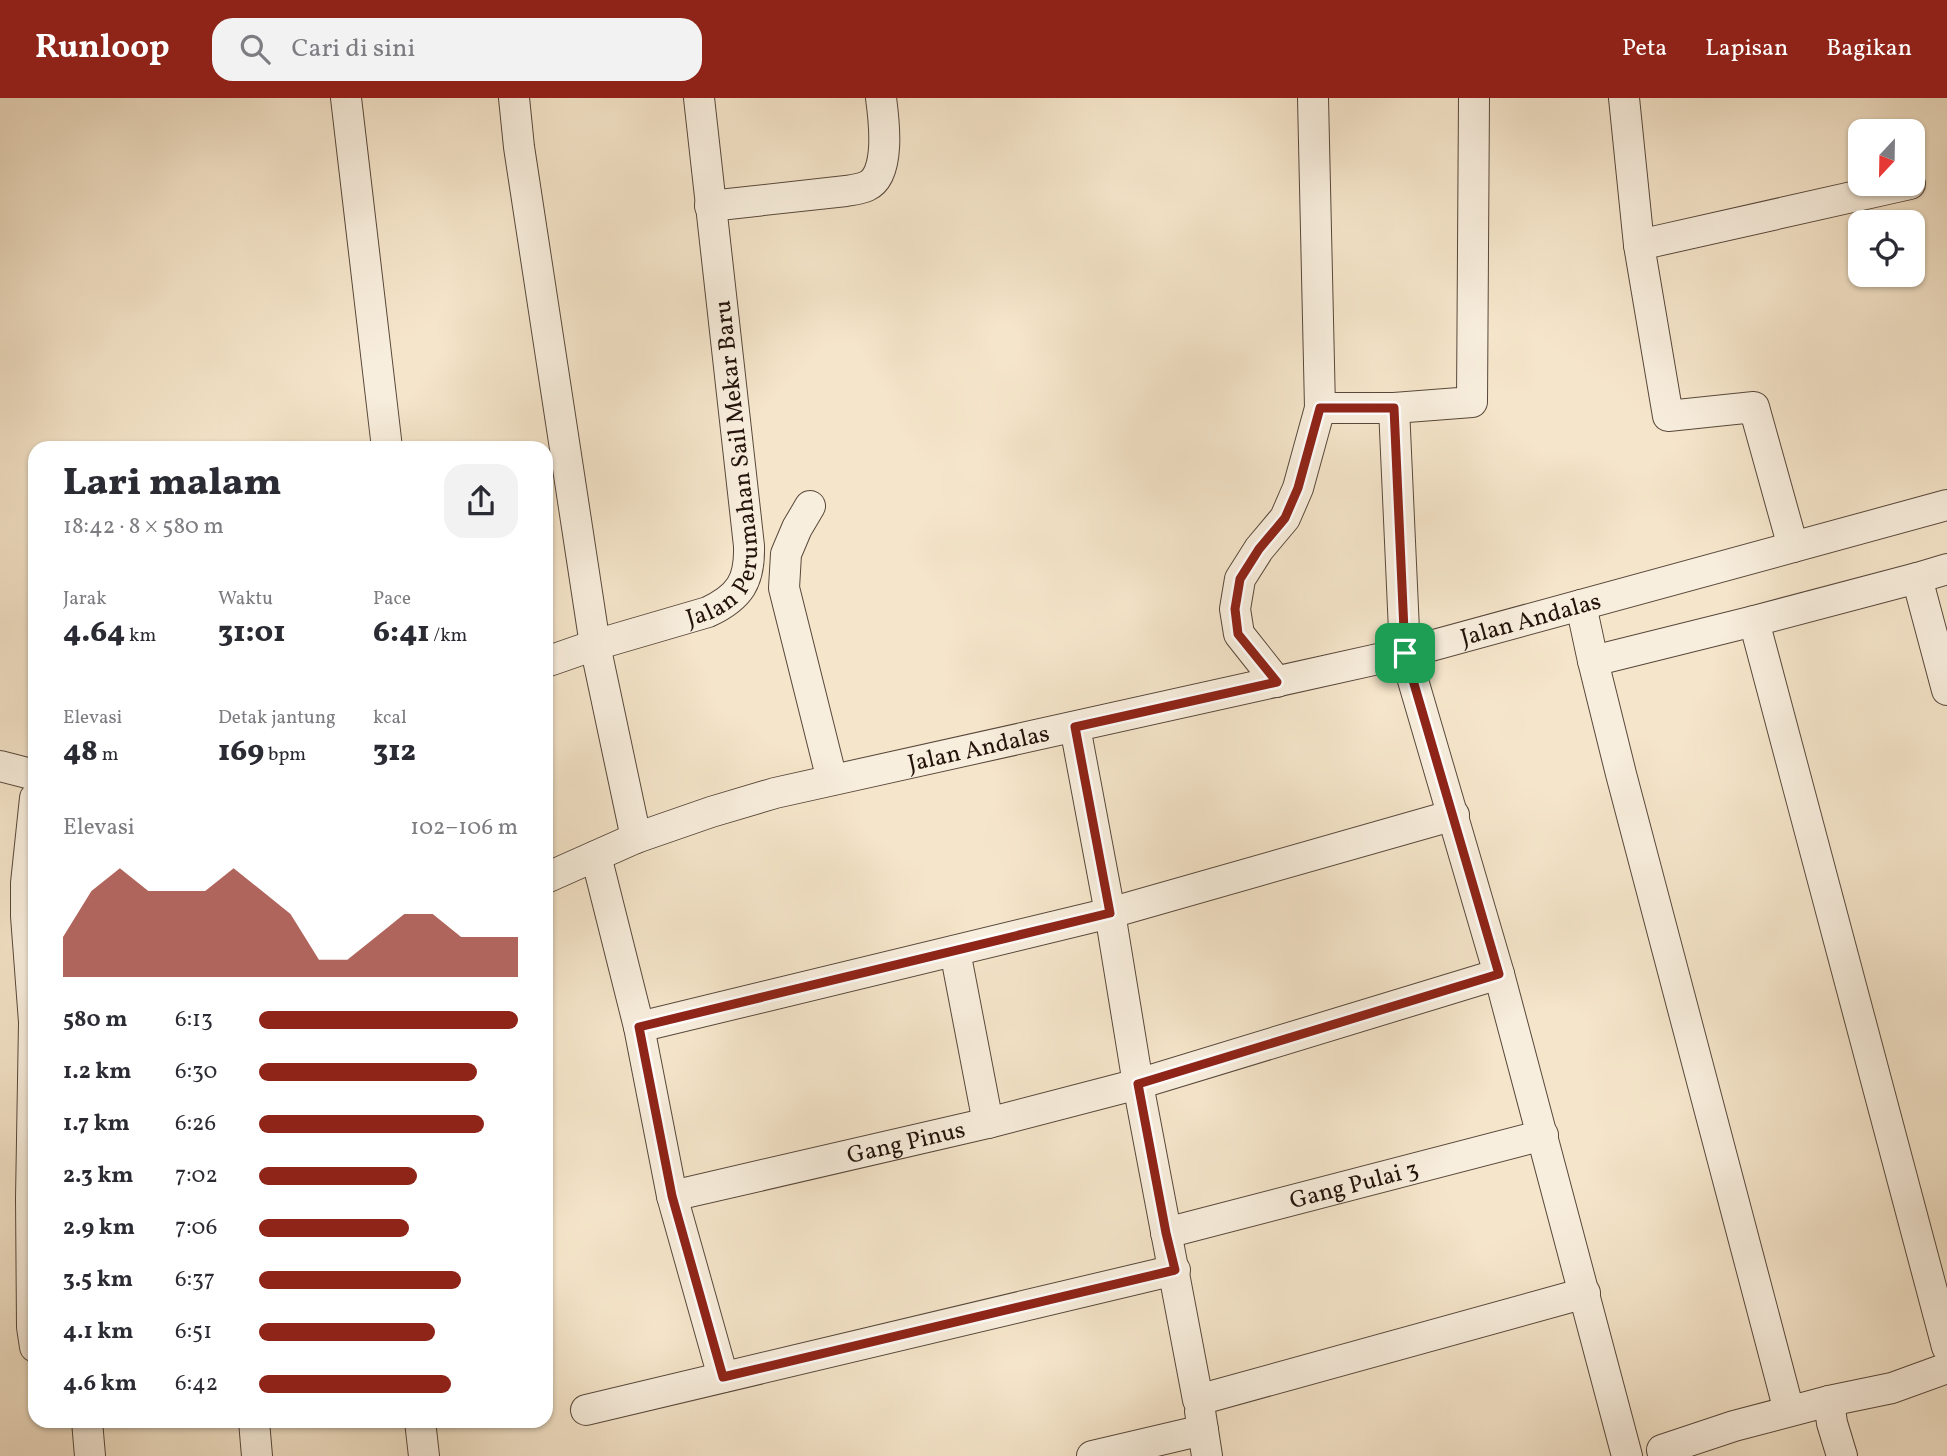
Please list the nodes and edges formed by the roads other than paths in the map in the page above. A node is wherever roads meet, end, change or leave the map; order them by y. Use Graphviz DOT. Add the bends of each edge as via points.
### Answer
graph roads {
  1 [pos="346,98"];
  2 [pos="514,98"];
  3 [pos="699,98"];
  4 [pos="881,98"];
  5 [pos="1313,98"];
  6 [pos="1474,98"];
  7 [pos="1624,98"];
  8 [pos="1857,196"];
  9 [pos="710,206"];
  10 [pos="1639,245"];
  11 [pos="1320,408"];
  12 [pos="1394,408"];
  13 [pos="386,441"];
  14 [pos="1947,505"];
  15 [pos="810,506"];
  16 [pos="1793,547"];
  17 [pos="1947,569"];
  18 [pos="1917,578"];
  19 [pos="1581,605"];
  20 [pos="1754,621"];
  21 [pos="595,645"];
  22 [pos="1405,653"];
  23 [pos="553,660"];
  24 [pos="1593,660"];
  25 [pos="1277,682"];
  26 [pos="1947,690"];
  27 [pos="1075,727"];
  28 [pos="0,766"];
  29 [pos="28,773"];
  30 [pos="832,780"];
  31 [pos="1454,815"];
  32 [pos="636,838"];
  33 [pos="596,856"];
  34 [pos="28,864"];
  35 [pos="553,875"];
  36 [pos="1110,913"];
  37 [pos="28,942"];
  38 [pos="955,951"];
  39 [pos="1499,974"];
  40 [pos="639,1027"];
  41 [pos="1138,1084"];
  42 [pos="988,1123"];
  43 [pos="1543,1135"];
  44 [pos="672,1196"];
  45 [pos="1166,1233"];
  46 [pos="1175,1270"];
  47 [pos="1585,1293"];
  48 [pos="1947,1347"];
  49 [pos="1947,1368"];
  50 [pos="723,1377"];
  51 [pos="1198,1400"];
  52 [pos="1829,1401"];
  53 [pos="586,1410"];
  54 [pos="1789,1411"];
  55 [pos="88,1428"];
  56 [pos="255,1428"];
  57 [pos="421,1428"];
  58 [pos="1205,1443"];
  59 [pos="1654,1454"];
  60 [pos="90,1456"];
  61 [pos="257,1456"];
  62 [pos="424,1456"];
  63 [pos="1091,1456"];
  64 [pos="1627,1456"];
  65 [pos="1842,1456"];
  1 -- 13 [label="street"];
  2 -- 21 [label="street"];
  3 -- 9 [label="street, Jalan Perumahan Sail Mekar Baru"];
  4 -- 9 [label="street" via="882,163 867,186"];
  5 -- 11 [label="street"];
  6 -- 12 [label="street" via="1472,402"];
  7 -- 10 [label="street"];
  8 -- 10 [label="street"];
  9 -- 21 [label="street, Jalan Perumahan Sail Mekar Baru" via="749,546 745,579 733,598 708,612"];
  10 -- 16 [label="street" via="1668,416 1754,407"];
  11 -- 12 [label="street"];
  11 -- 25 [label="street" via="1298,488 1285,518 1240,579 1235,609 1238,634"];
  12 -- 22 [label="street"];
  14 -- 16 [label="street, Jalan Andalas"];
  15 -- 30 [label="street" via="786,554 784,588"];
  16 -- 19 [label="street, Jalan Andalas"];
  17 -- 18 [label="street"];
  18 -- 20 [label="street"];
  18 -- 26 [label="street"];
  19 -- 22 [label="street, Jalan Andalas"];
  19 -- 24 [label="street"];
  20 -- 24 [label="street"];
  20 -- 48 [label="street"];
  21 -- 23 [label="street, Jalan Perumahan Sail Mekar Baru"];
  21 -- 32 [label="street"];
  22 -- 25 [label="street, Jalan Andalas"];
  22 -- 31 [label="street"];
  24 -- 54 [label="street"];
  25 -- 27 [label="street, Jalan Andalas"];
  27 -- 30 [label="street, Jalan Andalas"];
  27 -- 36 [label="street"];
  28 -- 29 [label="street"];
  30 -- 32 [label="street, Jalan Andalas" via="710,812"];
  31 -- 36 [label="street"];
  31 -- 39 [label="street"];
  32 -- 33 [label="street, Jalan Andalas"];
  33 -- 35 [label="street, Jalan Andalas"];
  33 -- 40 [label="street"];
  34 -- 37 [label="street"];
  36 -- 38 [label="street"];
  36 -- 41 [label="street"];
  38 -- 40 [label="street"];
  38 -- 42 [label="street"];
  39 -- 41 [label="street, Gang Pinus"];
  39 -- 43 [label="street"];
  40 -- 44 [label="street"];
  41 -- 42 [label="street, Gang Pinus"];
  41 -- 45 [label="street"];
  42 -- 44 [label="street, Gang Pinus"];
  43 -- 45 [label="street, Gang Pulai 3"];
  43 -- 47 [label="street"];
  44 -- 50 [label="street"];
  45 -- 46 [label="street"];
  46 -- 50 [label="street"];
  46 -- 51 [label="street"];
  47 -- 51 [label="street"];
  47 -- 64 [label="street"];
  49 -- 52 [label="street" via="1892,1388"];
  50 -- 53 [label="street"];
  51 -- 58 [label="street"];
  52 -- 54 [label="street"];
  52 -- 65 [label="street"];
  54 -- 59 [label="street"];
  55 -- 60 [label="street"];
  56 -- 61 [label="street"];
  57 -- 62 [label="street"];
  58 -- 63 [label="street"];
}
